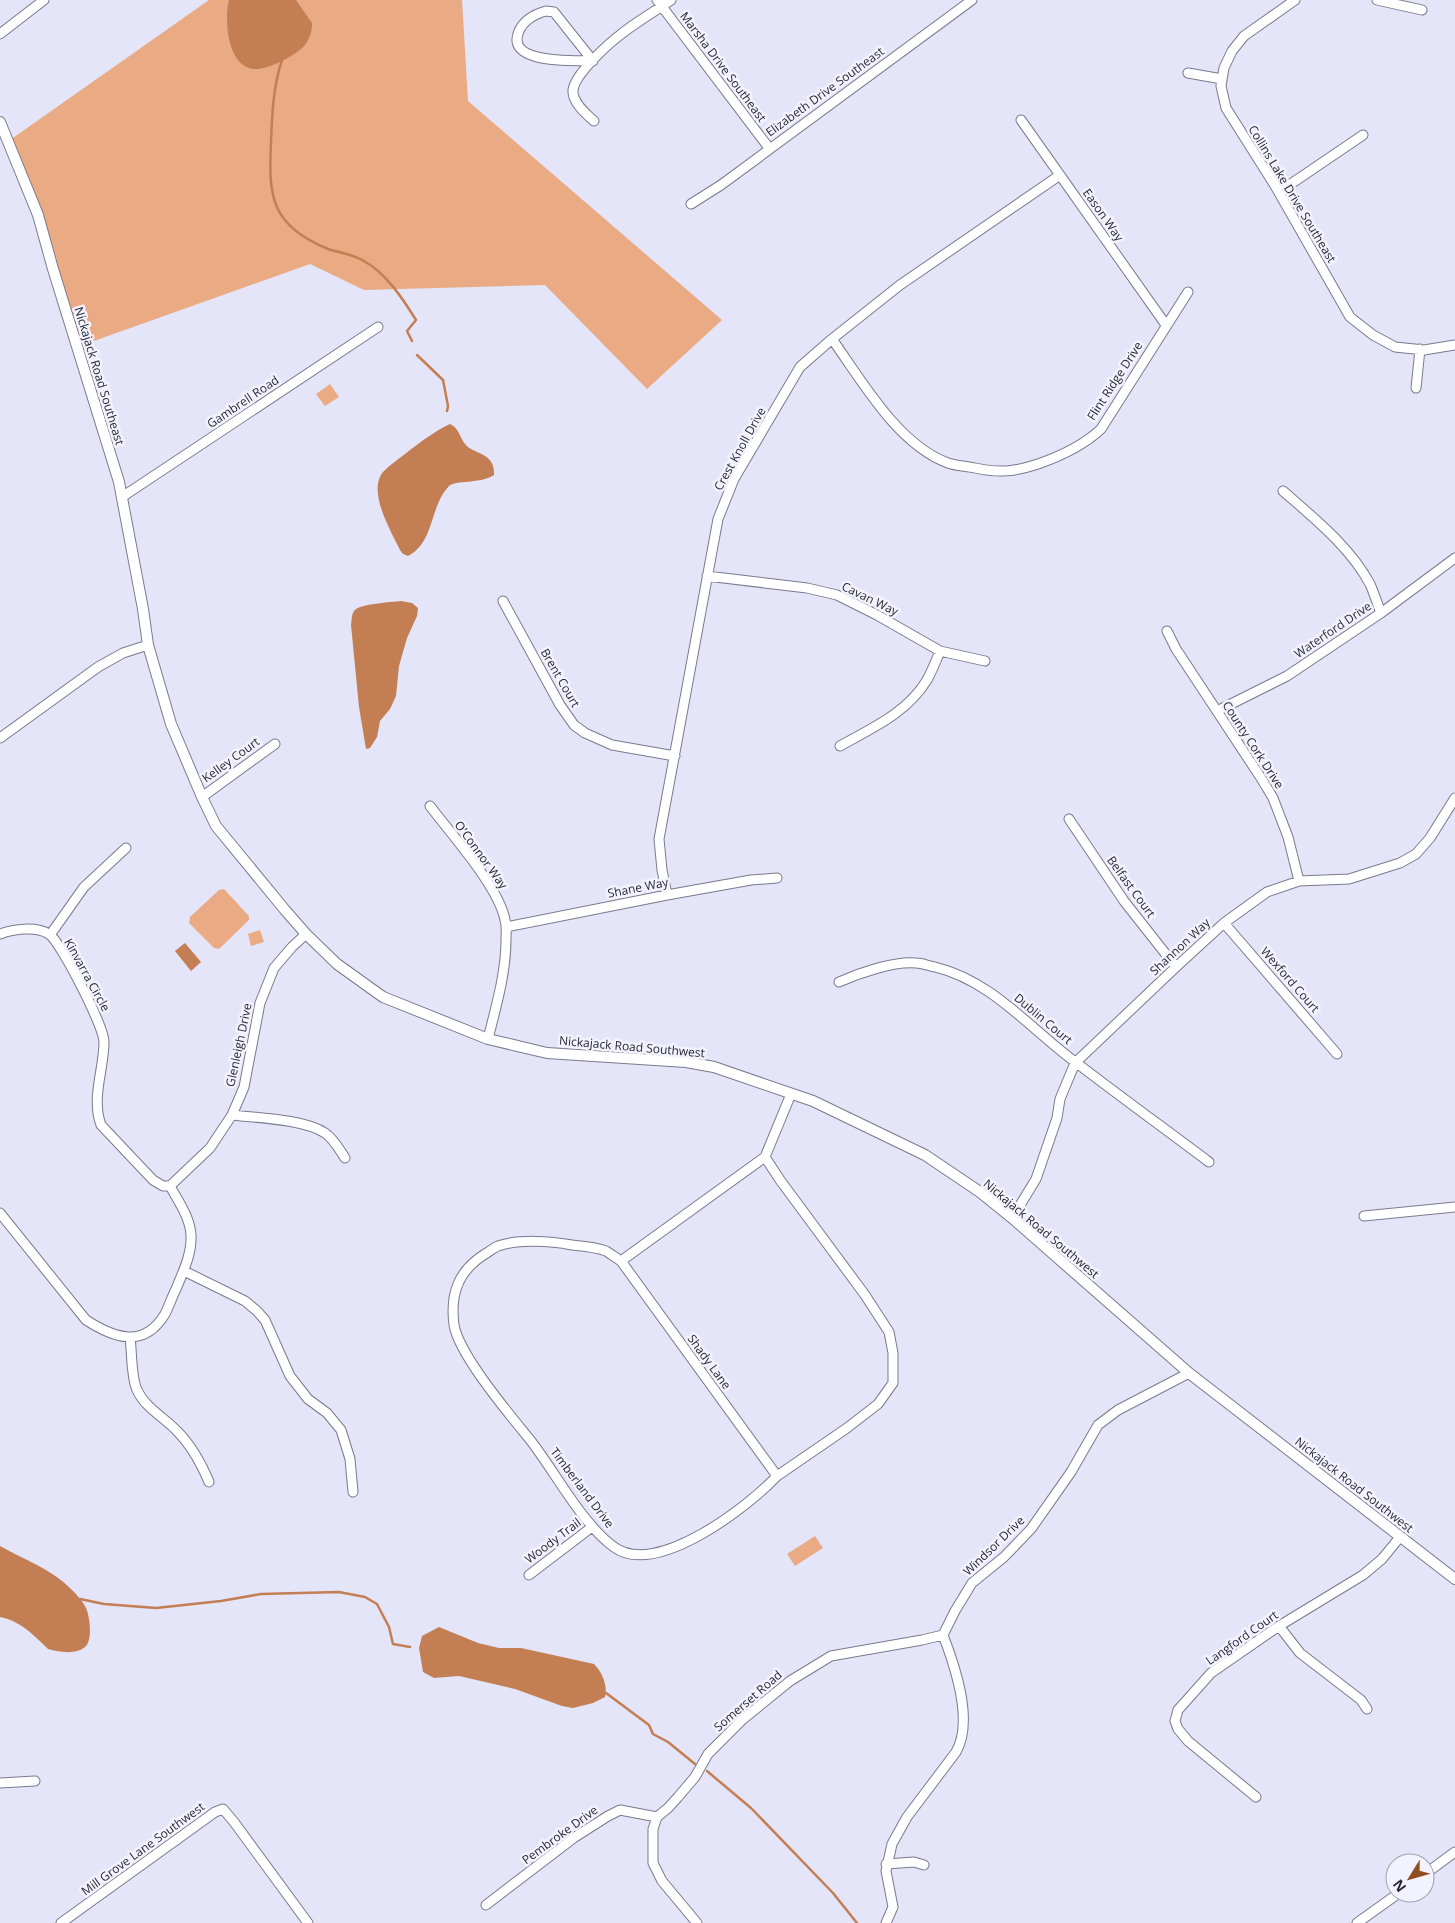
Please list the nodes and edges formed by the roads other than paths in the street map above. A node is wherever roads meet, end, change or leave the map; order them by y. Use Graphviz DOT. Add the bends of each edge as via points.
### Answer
graph roads {
  1 [pos="44,0"];
  2 [pos="671,0"];
  3 [pos="972,0"];
  4 [pos="1295,0"];
  5 [pos="1377,0"];
  6 [pos="659,3"];
  7 [pos="1422,10"];
  8 [pos="0,34"];
  9 [pos="593,61"];
  10 [pos="1188,73"];
  11 [pos="1222,78"];
  12 [pos="1021,120"];
  13 [pos="594,121"];
  14 [pos="0,122"];
  15 [pos="1363,136"];
  16 [pos="769,148"];
  17 [pos="1060,175"];
  18 [pos="1279,192"];
  19 [pos="691,204"];
  20 [pos="1188,292"];
  21 [pos="1166,325"];
  22 [pos="378,327"];
  23 [pos="832,339"];
  24 [pos="1455,345"];
  25 [pos="1420,349"];
  26 [pos="1416,388"];
  27 [pos="1283,491"];
  28 [pos="122,497"];
  29 [pos="1455,558"];
  30 [pos="707,576"];
  31 [pos="503,601"];
  32 [pos="1381,613"];
  33 [pos="1167,631"];
  34 [pos="148,645"];
  35 [pos="940,651"];
  36 [pos="985,662"];
  37 [pos="1217,711"];
  38 [pos="0,738"];
  39 [pos="275,744"];
  40 [pos="840,746"];
  41 [pos="675,756"];
  42 [pos="202,797"];
  43 [pos="1455,798"];
  44 [pos="430,806"];
  45 [pos="1069,819"];
  46 [pos="126,848"];
  47 [pos="777,878"];
  48 [pos="1299,881"];
  49 [pos="667,895"];
  50 [pos="1224,923"];
  51 [pos="506,927"];
  52 [pos="0,934"];
  53 [pos="306,934"];
  54 [pos="50,935"];
  55 [pos="1176,967"];
  56 [pos="839,982"];
  57 [pos="488,1039"];
  58 [pos="1337,1054"];
  59 [pos="1075,1063"];
  60 [pos="792,1094"];
  61 [pos="232,1115"];
  62 [pos="764,1157"];
  63 [pos="345,1158"];
  64 [pos="1209,1162"];
  65 [pos="170,1186"];
  66 [pos="1455,1207"];
  67 [pos="0,1213"];
  68 [pos="1364,1216"];
  69 [pos="1011,1217"];
  70 [pos="622,1262"];
  71 [pos="184,1271"];
  72 [pos="130,1337"];
  73 [pos="1188,1373"];
  74 [pos="777,1476"];
  75 [pos="209,1482"];
  76 [pos="353,1492"];
  77 [pos="592,1527"];
  78 [pos="1400,1537"];
  79 [pos="529,1575"];
  80 [pos="1455,1579"];
  81 [pos="1279,1626"];
  82 [pos="944,1635"];
  83 [pos="1367,1709"];
  84 [pos="35,1781"];
  85 [pos="0,1783"];
  86 [pos="1256,1797"];
  87 [pos="657,1817"];
  88 [pos="1455,1852"];
  89 [pos="886,1864"];
  90 [pos="924,1865"];
  91 [pos="1435,1867"];
  92 [pos="1385,1903"];
  93 [pos="486,1905"];
  94 [pos="61,1923"];
  95 [pos="308,1923"];
  96 [pos="697,1923"];
  97 [pos="886,1923"];
  98 [pos="1357,1923"];
  1 -- 8 [label="street"];
  2 -- 6 [label="street"];
  3 -- 16 [label="street, Elizabeth Drive Southeast"];
  4 -- 11 [label="street, Collins Lake Drive Southeast" via="1244,36 1232,51"];
  5 -- 7 [label="street"];
  6 -- 9 [label="street"];
  6 -- 16 [label="street, Marsha Drive Southeast"];
  9 -- 9 [label="street" via="541,59 524,52 518,44 517,35 536,14 554,12"];
  9 -- 13 [label="street" via="579,76 573,92 582,109"];
  10 -- 11 [label="street"];
  11 -- 18 [label="street, Collins Lake Drive Southeast" via="1226,108"];
  12 -- 17 [label="street, Eason Way"];
  14 -- 28 [label="street, Nickajack Road Southeast" via="38,215"];
  15 -- 18 [label="street"];
  16 -- 19 [label="street, Elizabeth Drive Southeast"];
  17 -- 21 [label="street, Eason Way"];
  17 -- 23 [label="street, Crest Knoll Drive" via="900,285"];
  18 -- 25 [label="street, Collins Lake Drive Southeast" via="1350,317 1394,346"];
  20 -- 21 [label="street, Flint Ridge Drive"];
  21 -- 23 [label="street, Flint Ridge Drive" via="1114,410 1088,442 1019,471 995,472 948,463 924,450 881,407"];
  22 -- 28 [label="street, Gambrell Road"];
  23 -- 30 [label="street, Crest Knoll Drive" via="800,367 734,479 718,519"];
  24 -- 25 [label="street, Collins Lake Drive Southeast"];
  25 -- 26 [label="street"];
  27 -- 32 [label="street" via="1346,551 1369,584"];
  28 -- 34 [label="street, Nickajack Road Southeast"];
  29 -- 32 [label="street, Waterford Drive"];
  30 -- 35 [label="street, Cavan Way" via="807,588 837,596"];
  30 -- 41 [label="street, Crest Knoll Drive"];
  31 -- 41 [label="street, Brent Court" via="574,725 612,746"];
  32 -- 37 [label="street, Waterford Drive" via="1287,676"];
  33 -- 37 [label="street, County Cork Drive"];
  34 -- 38 [label="street" via="123,653 98,667"];
  34 -- 42 [label="street, Nickajack Road Southwest" via="171,724"];
  35 -- 36 [label="street, Cavan Way"];
  35 -- 40 [label="street" via="926,680 911,700 889,719"];
  37 -- 48 [label="street, County Cork Drive" via="1273,798 1288,837"];
  39 -- 42 [label="street, Kelley Court"];
  41 -- 49 [label="street, Crest Knoll Drive" via="659,839"];
  42 -- 53 [label="street, Nickajack Road Southwest" via="216,826"];
  43 -- 48 [label="street, Shannon Way" via="1430,838 1416,854 1400,864 1349,879"];
  44 -- 51 [label="street, O'Connor Way" via="490,885 500,903"];
  45 -- 55 [label="street, Belfast Court" via="1124,901"];
  46 -- 54 [label="street" via="84,887"];
  47 -- 49 [label="street, Shane Way"];
  48 -- 50 [label="street, Shannon Way" via="1267,892"];
  49 -- 51 [label="street, Shane Way"];
  50 -- 55 [label="street, Shannon Way"];
  50 -- 58 [label="street, Wexford Court"];
  51 -- 57 [label="street, O'Connor Way" via="504,978"];
  52 -- 54 [label="street, Kinvarra Circle" via="24,930"];
  53 -- 57 [label="street, Nickajack Road Southwest" via="337,964 383,997"];
  53 -- 61 [label="street, Glenleigh Drive" via="274,968 260,1003 244,1087"];
  54 -- 65 [label="street, Kinvarra Circle" via="93,1006 104,1040 98,1093 101,1125 153,1180"];
  55 -- 59 [label="street, Shannon Way"];
  56 -- 59 [label="street, Dublin Court" via="885,966 916,962 946,970 984,988"];
  57 -- 60 [label="street, Nickajack Road Southwest" via="547,1053 686,1062 714,1067"];
  59 -- 64 [label="street, Dublin Court"];
  59 -- 69 [label="street, Shannon Way" via="1060,1099 1057,1118 1036,1179"];
  60 -- 62 [label="street"];
  60 -- 69 [label="street, Nickajack Road Southwest" via="814,1101 925,1155"];
  61 -- 63 [label="street" via="291,1122 316,1129 333,1140"];
  61 -- 65 [label="street, Glenleigh Drive" via="210,1148"];
  62 -- 70 [label="street"];
  62 -- 74 [label="street, Timberland Drive" via="865,1295 888,1332 893,1353 893,1383 878,1404"];
  65 -- 71 [label="street" via="188,1218 191,1233 191,1248"];
  66 -- 68 [label="street"];
  67 -- 72 [label="street" via="86,1320 103,1331 122,1338"];
  69 -- 73 [label="street, Nickajack Road Southwest"];
  70 -- 74 [label="street, Shady Lane"];
  70 -- 77 [label="street, Timberland Drive" via="604,1250 564,1243 528,1241 497,1246 471,1263 456,1285 454,1302 454,1326 463,1347"];
  71 -- 72 [label="street" via="164,1315 141,1336"];
  71 -- 76 [label="street" via="246,1301 265,1320 290,1376 308,1399 327,1413 341,1430 350,1459"];
  72 -- 75 [label="street" via="136,1388 142,1400 188,1442"];
  73 -- 78 [label="street, Nickajack Road Southwest"];
  73 -- 82 [label="street, Windsor Drive" via="1118,1410 1098,1425 1032,1529 972,1583"];
  74 -- 77 [label="street, Timberland Drive" via="724,1520 667,1550 639,1555 622,1552"];
  77 -- 79 [label="street, Woody Trail"];
  78 -- 80 [label="street, Nickajack Road Southwest"];
  78 -- 81 [label="street, Langford Court" via="1363,1575"];
  81 -- 83 [label="street" via="1300,1652 1361,1700"];
  81 -- 86 [label="street, Langford Court" via="1211,1673 1178,1710 1175,1721 1188,1742"];
  82 -- 87 [label="street, Somerset Road" via="831,1656 810,1668 742,1720 708,1754 695,1777"];
  82 -- 89 [label="street" via="955,1665 962,1703 960,1745 899,1829"];
  84 -- 85 [label="street"];
  87 -- 93 [label="street, Pembroke Drive" via="620,1810 608,1816 574,1837"];
  87 -- 96 [label="street" via="653,1829 653,1863 662,1882"];
  88 -- 91 [label="street"];
  89 -- 90 [label="street" via="914,1862"];
  89 -- 97 [label="street" via="893,1908"];
  92 -- 98 [label="street"];
  94 -- 95 [label="street, Mill Grove Lane Southwest" via="223,1809"];
}
